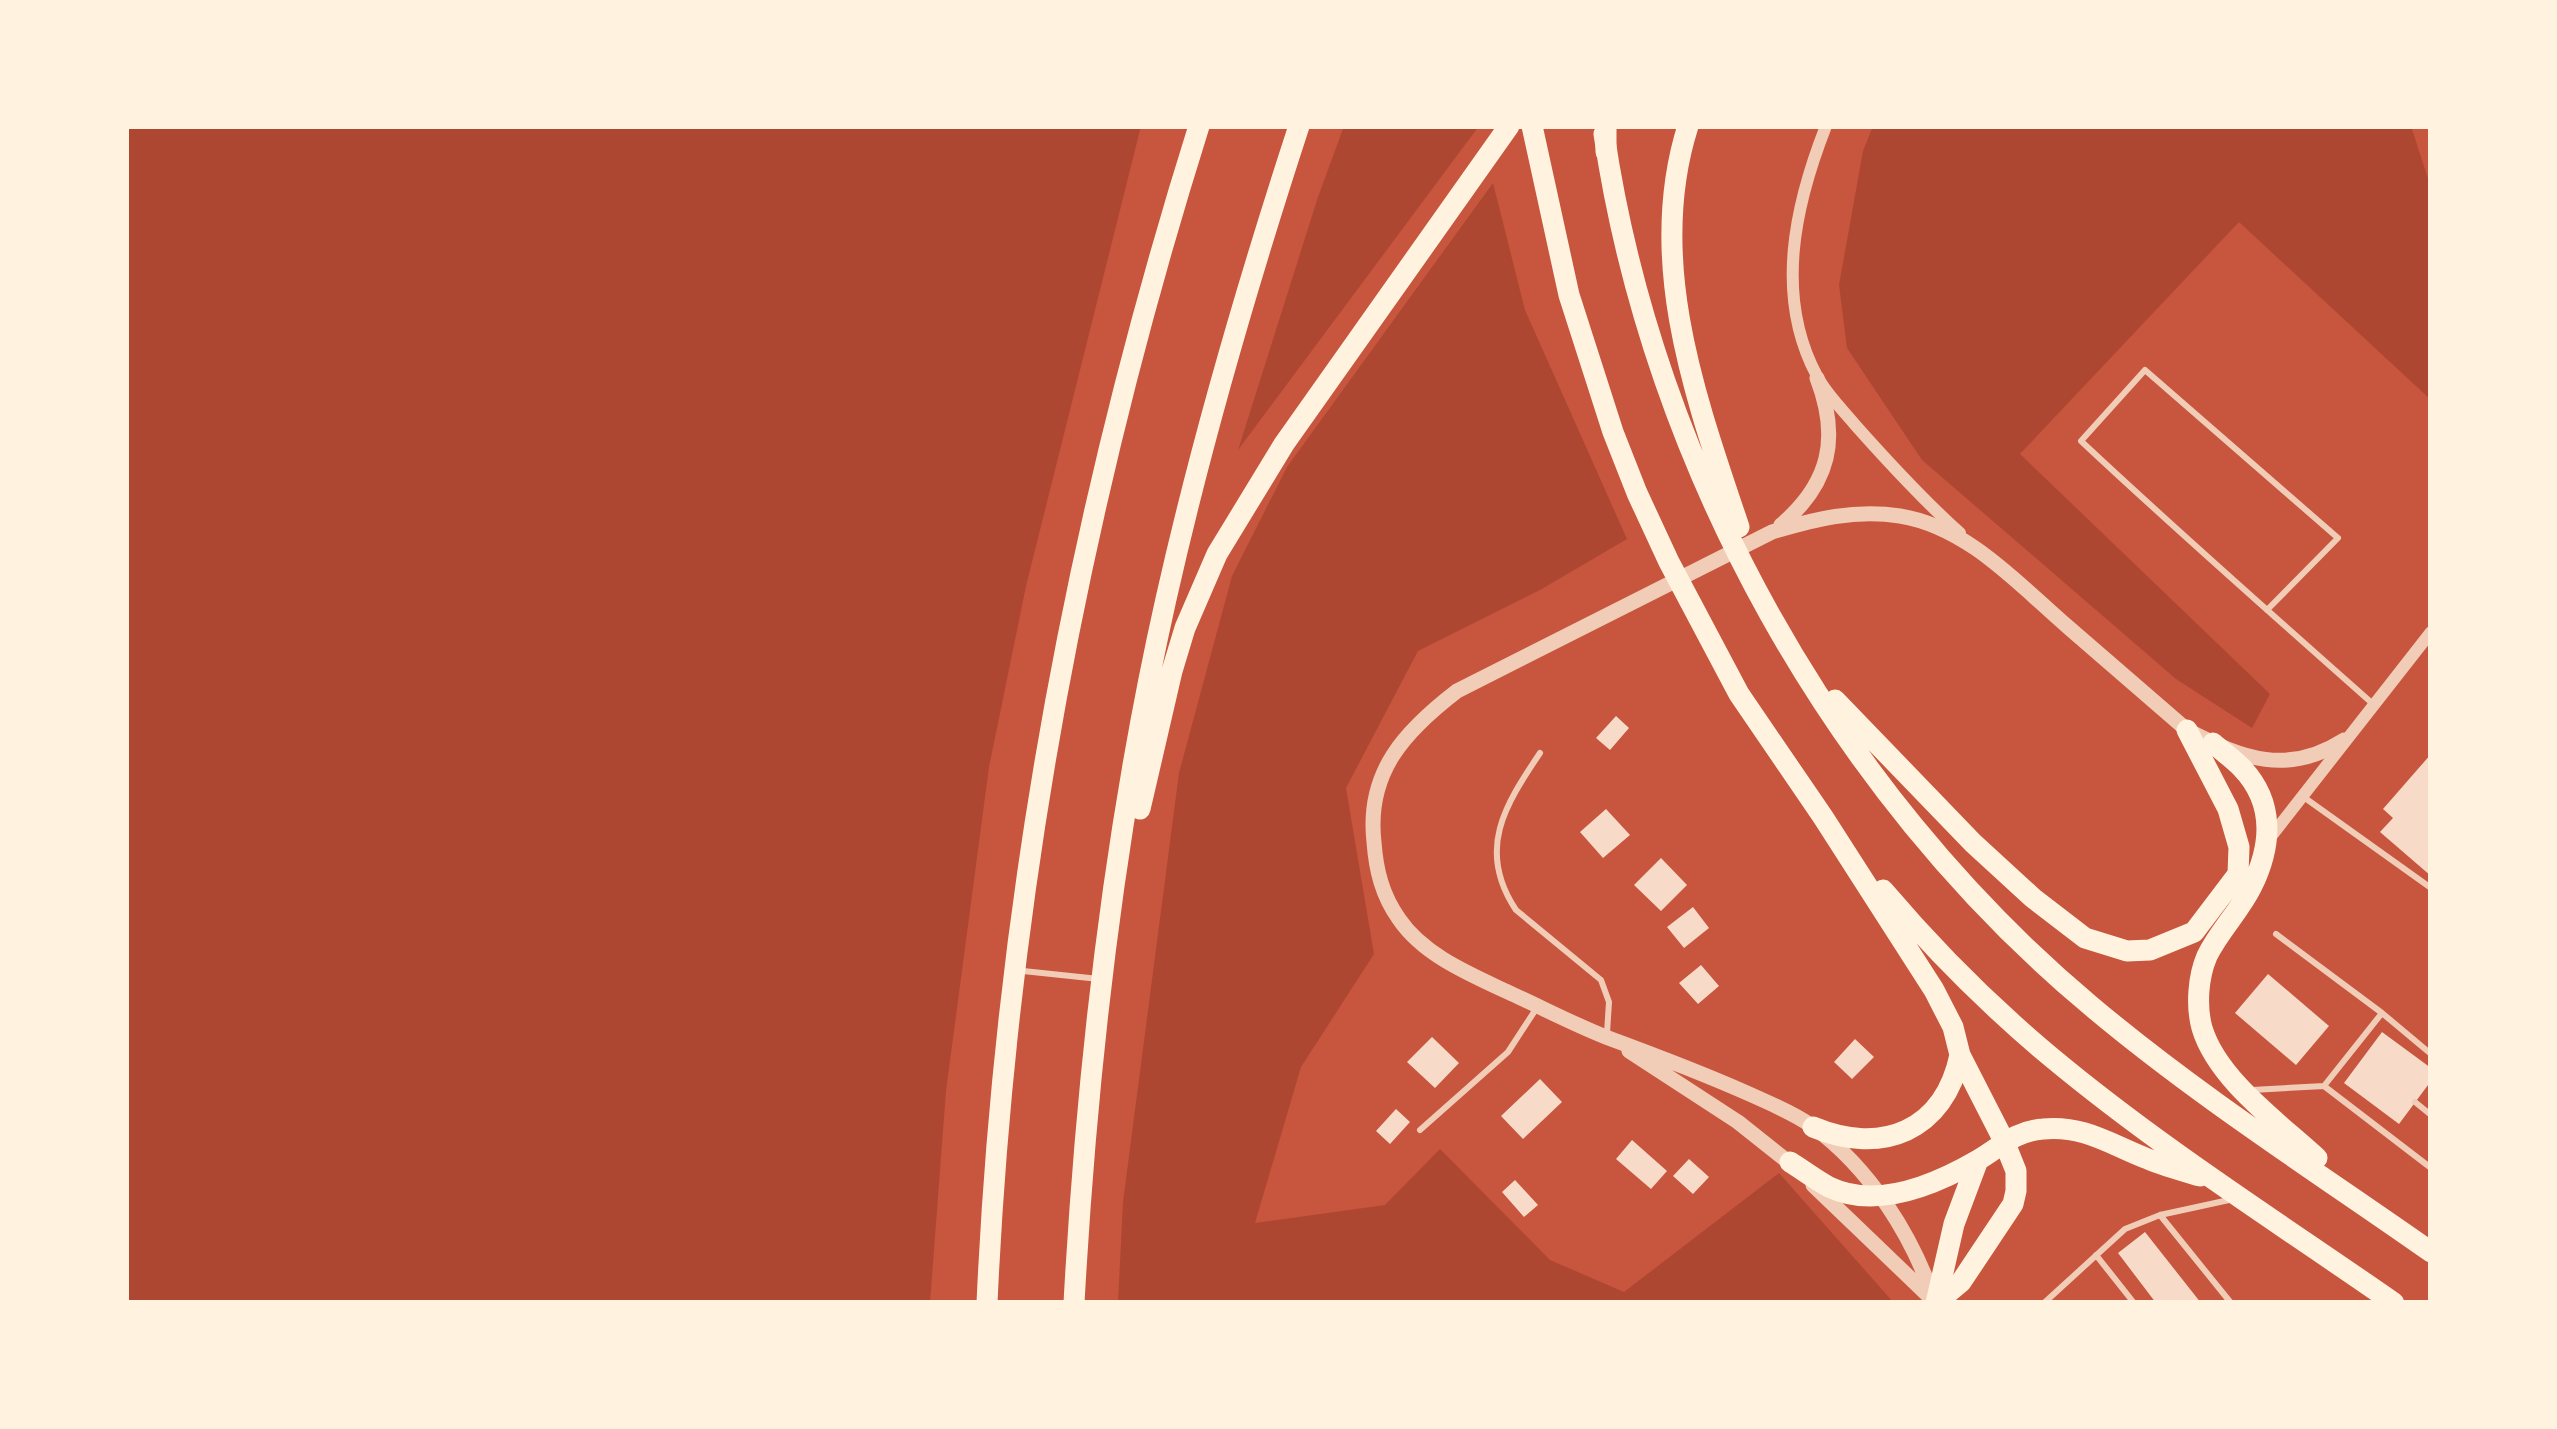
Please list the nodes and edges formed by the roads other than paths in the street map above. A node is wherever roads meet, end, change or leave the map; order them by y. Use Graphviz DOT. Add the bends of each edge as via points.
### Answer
graph roads {
  1 [pos="1199,126"];
  2 [pos="1299,126"];
  3 [pos="1509,126"];
  4 [pos="1532,126"];
  5 [pos="1604,126"];
  6 [pos="1688,126"];
  7 [pos="1826,126"];
  8 [pos="1817,378"];
  9 [pos="1772,532"];
  10 [pos="1983,554"];
  11 [pos="1762,596"];
  12 [pos="2267,610"];
  13 [pos="2431,632"];
  14 [pos="1796,660"];
  15 [pos="2374,704"];
  16 [pos="2187,730"];
  17 [pos="2344,740"];
  18 [pos="2213,743"];
  19 [pos="1540,753"];
  20 [pos="2302,796"];
  21 [pos="1822,817"];
  22 [pos="2269,840"];
  23 [pos="2238,874"];
  24 [pos="2431,888"];
  25 [pos="2276,934"];
  26 [pos="1015,970"];
  27 [pos="1102,980"];
  28 [pos="1538,1006"];
  29 [pos="2381,1013"];
  30 [pos="1606,1037"];
  31 [pos="2352,1051"];
  32 [pos="2431,1054"];
  33 [pos="1960,1055"];
  34 [pos="2362,1060"];
  35 [pos="2324,1086"];
  36 [pos="2245,1091"];
  37 [pos="2415,1102"];
  38 [pos="2431,1115"];
  39 [pos="1813,1127"];
  40 [pos="1420,1130"];
  41 [pos="2004,1141"];
  42 [pos="1978,1160"];
  43 [pos="1790,1162"];
  44 [pos="2431,1168"];
  45 [pos="2233,1190"];
  46 [pos="1882,1196"];
  47 [pos="2375,1212"];
  48 [pos="2160,1215"];
  49 [pos="2431,1252"];
  50 [pos="2096,1255"];
  51 [pos="2378,1298"];
  52 [pos="987,1303"];
  53 [pos="1074,1303"];
  54 [pos="1936,1303"];
  55 [pos="2044,1303"];
  56 [pos="2134,1303"];
  57 [pos="2231,1303"];
  1 -- 26 [label="highway" via="1138,334 1080,579"];
  2 -- 27 [label="highway" via="1170,581"];
  3 -- 27 [label="highway" via="1284,444 1217,554 1172,671"];
  4 -- 21 [label="highway" via="1569,295 1637,493 1739,694"];
  5 -- 11 [label="highway" via="1633,278 1675,409"];
  6 -- 11 [label="highway" via="1672,202 1678,307 1698,399"];
  7 -- 8 [label="street" via="1793,249 1797,314"];
  8 -- 9 [label="street" via="1830,421 1825,468"];
  8 -- 10 [label="street"];
  9 -- 10 [label="street" via="1828,516 1904,516"];
  9 -- 28 [label="street" via="1456,691 1399,743 1377,783 1377,876 1399,920 1432,952"];
  10 -- 16 [label="street"];
  11 -- 14 [label="highway"];
  12 -- 12 [label="lane" via="2081,441 2145,370 2338,538"];
  12 -- 15 [label="lane"];
  13 -- 15 [label="street"];
  14 -- 23 [label="highway" via="1973,843 2085,938 2127,951 2171,944 2194,932"];
  14 -- 47 [label="highway" via="1915,828 2045,965 2157,1058"];
  15 -- 17 [label="street"];
  16 -- 18 [label="street"];
  16 -- 23 [label="highway" via="2228,809"];
  17 -- 18 [label="street" via="2299,760 2264,760"];
  17 -- 20 [label="street"];
  18 -- 22 [label="highway" via="2255,785"];
  19 -- 30 [label="lane" via="1502,815 1499,877 1516,910 1601,980 1609,1002"];
  20 -- 22 [label="street"];
  20 -- 24 [label="lane"];
  21 -- 33 [label="highway" via="1934,990"];
  21 -- 45 [label="highway" via="2001,1013"];
  22 -- 23 [label="highway"];
  22 -- 36 [label="highway" via="2252,886 2207,957 2198,994 2214,1055"];
  25 -- 29 [label="lane"];
  26 -- 27 [label="lane"];
  26 -- 52 [label="highway"];
  27 -- 53 [label="highway"];
  28 -- 30 [label="street"];
  28 -- 40 [label="lane" via="1508,1052"];
  29 -- 31 [label="lane"];
  29 -- 32 [label="lane"];
  30 -- 39 [label="street"];
  30 -- 43 [label="street"];
  31 -- 34 [label="lane"];
  31 -- 35 [label="lane"];
  33 -- 39 [label="highway" via="1943,1102 1900,1133 1855,1140"];
  33 -- 41 [label="highway"];
  35 -- 36 [label="lane"];
  35 -- 44 [label="lane"];
  36 -- 47 [label="highway"];
  37 -- 38 [label="lane"];
  39 -- 46 [label="street"];
  41 -- 42 [label="highway"];
  41 -- 45 [label="highway" via="2026,1131 2071,1130"];
  41 -- 54 [label="highway" via="2016,1171 2013,1204 1961,1282"];
  42 -- 46 [label="highway"];
  42 -- 54 [label="highway"];
  43 -- 46 [label="highway" via="1830,1187"];
  43 -- 54 [label="street"];
  45 -- 48 [label="lane"];
  45 -- 51 [label="highway"];
  46 -- 54 [label="street"];
  47 -- 49 [label="highway"];
  48 -- 50 [label="lane" via="2126,1229"];
  48 -- 57 [label="lane"];
  50 -- 55 [label="lane"];
  50 -- 56 [label="lane"];
}
